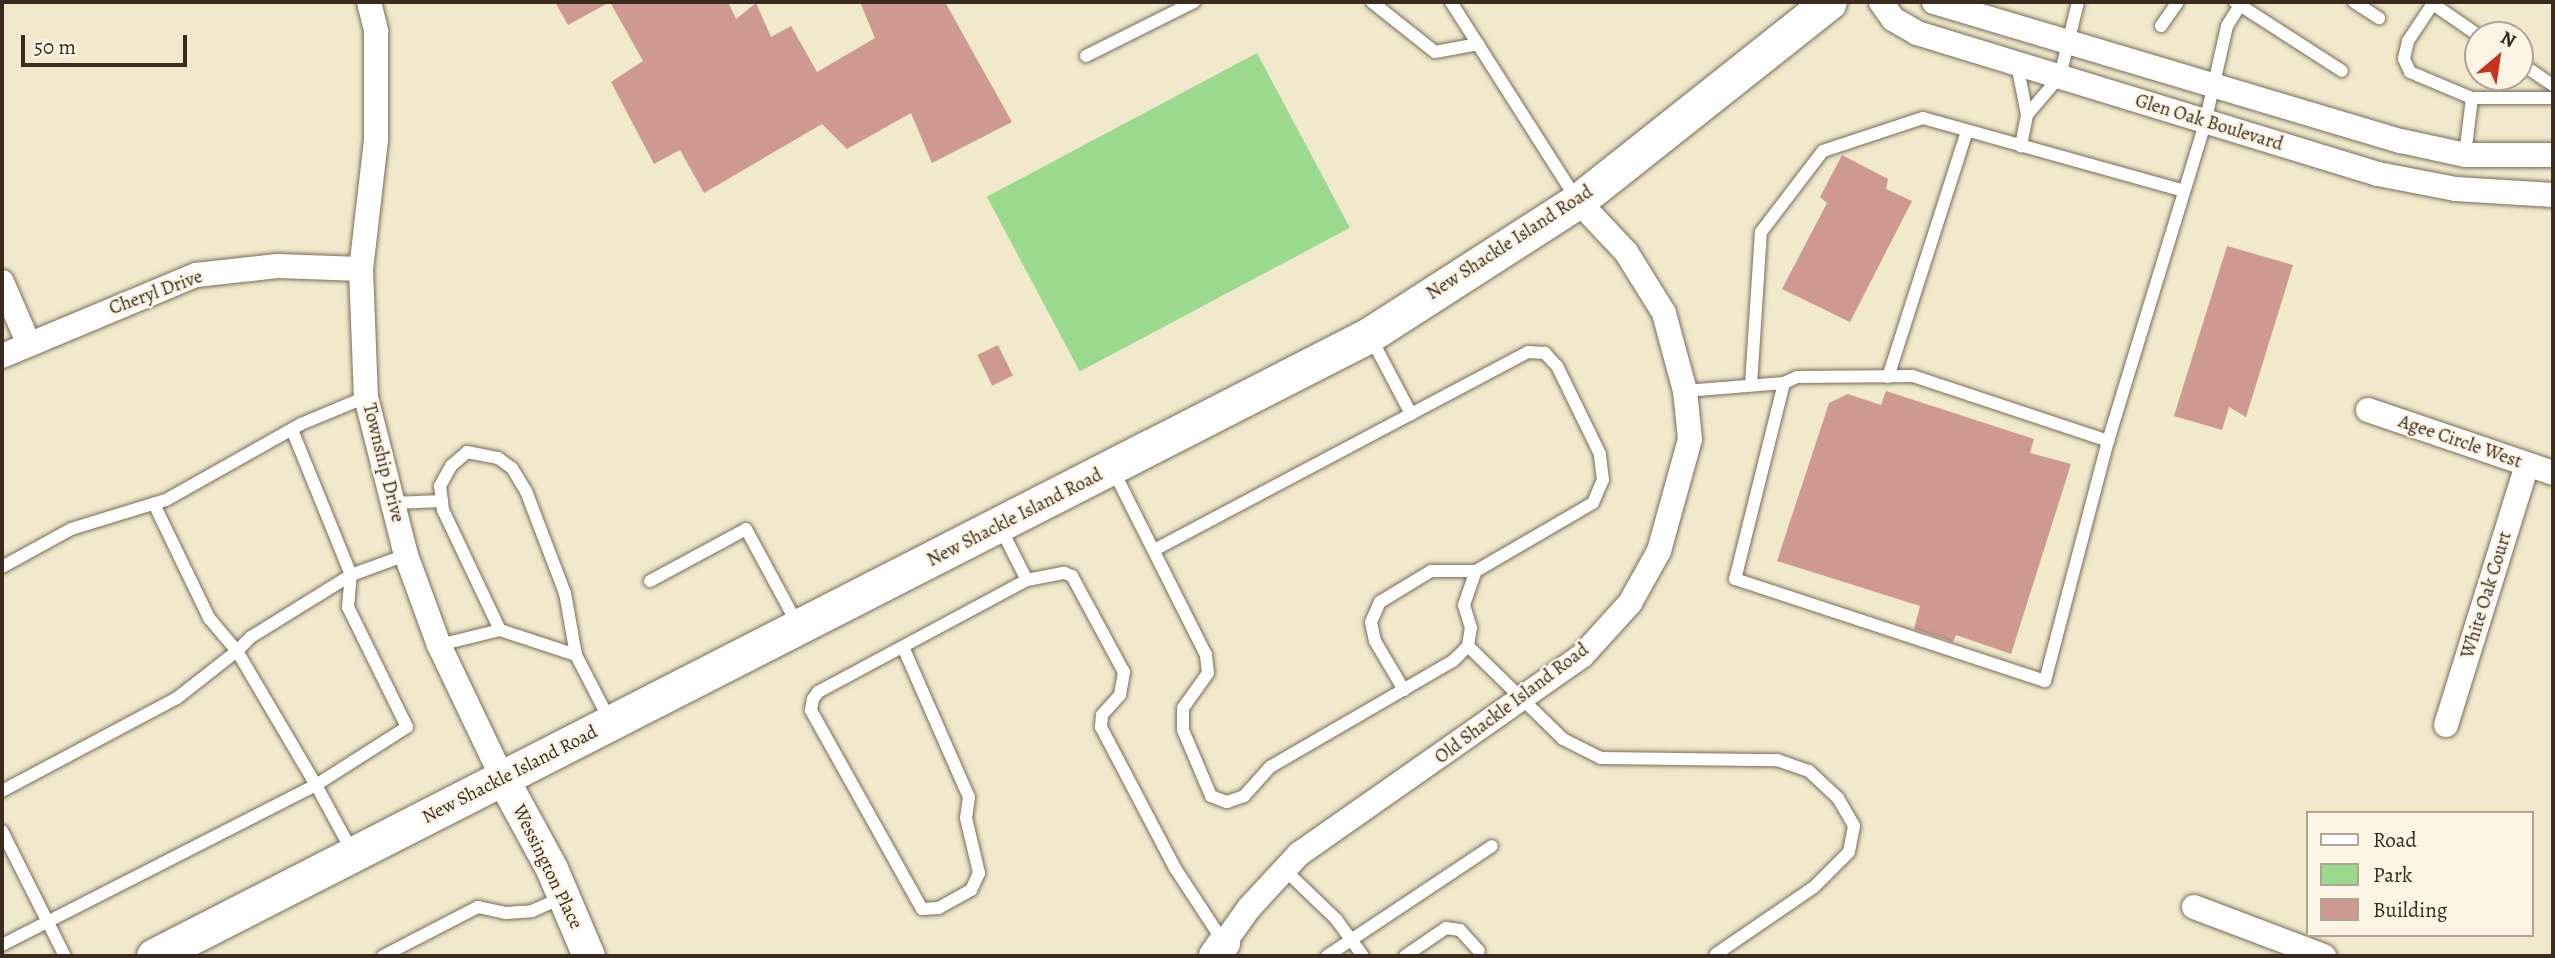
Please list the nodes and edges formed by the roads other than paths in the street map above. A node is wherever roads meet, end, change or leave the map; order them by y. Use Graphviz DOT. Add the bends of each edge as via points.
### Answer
graph roads {
  1 [pos="369,2"];
  2 [pos="1194,2"];
  3 [pos="1371,2"];
  4 [pos="1829,2"];
  5 [pos="1881,2"];
  6 [pos="1934,2"];
  7 [pos="2078,2"];
  8 [pos="2178,2"];
  9 [pos="2354,2"];
  10 [pos="1457,3"];
  11 [pos="2239,3"];
  12 [pos="2434,3"];
  13 [pos="2379,18"];
  14 [pos="2464,25"];
  15 [pos="2161,26"];
  16 [pos="1478,44"];
  17 [pos="2068,45"];
  18 [pos="1086,56"];
  19 [pos="2017,63"];
  20 [pos="2342,71"];
  21 [pos="2534,72"];
  22 [pos="2060,76"];
  23 [pos="2553,85"];
  24 [pos="2211,86"];
  25 [pos="2472,97"];
  26 [pos="2553,97"];
  27 [pos="2027,115"];
  28 [pos="2205,123"];
  29 [pos="1966,134"];
  30 [pos="2021,146"];
  31 [pos="2553,155"];
  32 [pos="2465,156"];
  33 [pos="2184,191"];
  34 [pos="2553,195"];
  35 [pos="1578,201"];
  36 [pos="361,269"];
  37 [pos="2,282"];
  38 [pos="1369,335"];
  39 [pos="28,342"];
  40 [pos="2,356"];
  41 [pos="1888,377"];
  42 [pos="1784,383"];
  43 [pos="1752,385"];
  44 [pos="1685,391"];
  45 [pos="366,397"];
  46 [pos="2368,410"];
  47 [pos="1411,414"];
  48 [pos="292,430"];
  49 [pos="2108,441"];
  50 [pos="2527,465"];
  51 [pos="1112,468"];
  52 [pos="2553,473"];
  53 [pos="442,501"];
  54 [pos="392,503"];
  55 [pos="154,504"];
  56 [pos="1000,527"];
  57 [pos="1153,550"];
  58 [pos="406,555"];
  59 [pos="2,567"];
  60 [pos="1476,571"];
  61 [pos="351,575"];
  62 [pos="1027,580"];
  63 [pos="650,581"];
  64 [pos="800,629"];
  65 [pos="499,630"];
  66 [pos="439,645"];
  67 [pos="1468,646"];
  68 [pos="903,647"];
  69 [pos="237,651"];
  70 [pos="576,655"];
  71 [pos="1404,690"];
  72 [pos="1523,699"];
  73 [pos="612,724"];
  74 [pos="2446,725"];
  75 [pos="503,779"];
  76 [pos="316,785"];
  77 [pos="2,791"];
  78 [pos="2,831"];
  79 [pos="1492,846"];
  80 [pos="353,853"];
  81 [pos="1284,870"];
  82 [pos="564,897"];
  83 [pos="2194,907"];
  84 [pos="48,922"];
  85 [pos="1351,940"];
  86 [pos="2,946"];
  87 [pos="1219,950"];
  88 [pos="1479,951"];
  89 [pos="1716,954"];
  90 [pos="65,956"];
  91 [pos="154,956"];
  92 [pos="383,956"];
  93 [pos="589,956"];
  94 [pos="1327,956"];
  95 [pos="1363,956"];
  96 [pos="1405,956"];
  97 [pos="2324,956"];
  1 -- 36 [label="street, Township Drive" via="376,31 376,140"];
  2 -- 18 [label="lane"];
  3 -- 16 [label="lane" via="1435,52"];
  4 -- 35 [label="main road, New Shackle Island Road"];
  5 -- 19 [label="street, Glen Oak Boulevard" via="1893,19 1917,33"];
  6 -- 17 [label="street, Glen Oak Boulevard"];
  7 -- 17 [label="lane"];
  8 -- 15 [label="lane"];
  9 -- 13 [label="lane"];
  10 -- 16 [label="lane"];
  11 -- 20 [label="lane"];
  11 -- 24 [label="lane" via="2227,26"];
  12 -- 14 [label="lane"];
  12 -- 25 [label="lane" via="2408,41 2404,60 2410,72"];
  16 -- 35 [label="lane"];
  17 -- 22 [label="lane"];
  17 -- 24 [label="street, Glen Oak Boulevard"];
  19 -- 22 [label="street, Glen Oak Boulevard"];
  19 -- 27 [label="lane"];
  21 -- 23 [label="lane"];
  22 -- 27 [label="lane"];
  22 -- 28 [label="street, Glen Oak Boulevard"];
  24 -- 28 [label="lane"];
  24 -- 32 [label="street, Glen Oak Boulevard" via="2333,124"];
  25 -- 26 [label="lane"];
  25 -- 32 [label="lane"];
  27 -- 30 [label="lane"];
  28 -- 33 [label="lane"];
  28 -- 34 [label="street, Glen Oak Boulevard" via="2418,183 2513,195"];
  29 -- 30 [label="lane"];
  29 -- 41 [label="lane"];
  29 -- 43 [label="lane" via="1923,118 1823,151 1761,232"];
  30 -- 33 [label="lane"];
  31 -- 32 [label="street, Glen Oak Boulevard"];
  33 -- 49 [label="lane"];
  35 -- 38 [label="main road, New Shackle Island Road"];
  35 -- 44 [label="street, Old Shackle Island Road" via="1626,251 1664,313"];
  36 -- 39 [label="street, Cheryl Drive" via="278,266 196,275"];
  36 -- 45 [label="street, Township Drive"];
  37 -- 39 [label="street"];
  38 -- 47 [label="lane"];
  38 -- 51 [label="main road, New Shackle Island Road"];
  39 -- 40 [label="street, Cheryl Drive"];
  41 -- 42 [label="lane" via="1797,377"];
  41 -- 49 [label="lane" via="1913,376"];
  42 -- 43 [label="lane"];
  42 -- 49 [label="lane" via="1735,579 2045,681"];
  43 -- 44 [label="lane"];
  44 -- 72 [label="street, Old Shackle Island Road" via="1690,439 1659,551 1630,603 1582,656"];
  45 -- 48 [label="lane"];
  45 -- 54 [label="street, Township Drive"];
  46 -- 50 [label="street, Agee Circle West"];
  47 -- 57 [label="lane"];
  47 -- 60 [label="lane" via="1528,352 1545,353 1557,366 1600,454 1603,480 1593,503"];
  48 -- 55 [label="lane"];
  48 -- 61 [label="lane"];
  50 -- 52 [label="street, Agee Circle West"];
  50 -- 74 [label="street, White Oak Court"];
  51 -- 56 [label="main road, New Shackle Island Road"];
  51 -- 57 [label="lane"];
  53 -- 54 [label="lane"];
  53 -- 65 [label="lane"];
  53 -- 70 [label="lane" via="440,486 451,466 467,452 498,458 512,468 526,491 565,593"];
  54 -- 58 [label="street, Township Drive"];
  55 -- 59 [label="lane" via="71,529"];
  55 -- 69 [label="lane" via="209,618"];
  56 -- 62 [label="lane"];
  56 -- 64 [label="main road, New Shackle Island Road"];
  57 -- 71 [label="lane" via="1206,655 1208,673 1183,708 1183,730 1211,796 1227,802 1244,796 1270,768"];
  58 -- 61 [label="lane"];
  58 -- 66 [label="street, Township Drive"];
  60 -- 67 [label="lane" via="1464,605 1471,628"];
  60 -- 71 [label="lane" via="1431,571 1380,602 1371,622 1375,640"];
  61 -- 69 [label="lane" via="251,637"];
  61 -- 76 [label="lane" via="348,607 407,727"];
  62 -- 68 [label="lane"];
  62 -- 87 [label="lane" via="1072,576 1111,648 1125,681 1120,695 1102,715 1101,727"];
  63 -- 64 [label="lane" via="746,529"];
  64 -- 73 [label="main road, New Shackle Island Road"];
  65 -- 66 [label="lane"];
  65 -- 70 [label="lane"];
  66 -- 75 [label="street, Township Drive"];
  67 -- 71 [label="lane"];
  67 -- 72 [label="lane"];
  68 -- 68 [label="lane" via="818,692 811,710 917,901 929,911 971,890 979,873 966,818 969,797"];
  69 -- 76 [label="lane"];
  69 -- 77 [label="lane" via="177,698"];
  70 -- 73 [label="lane"];
  72 -- 81 [label="street, Old Shackle Island Road"];
  72 -- 89 [label="lane" via="1563,739 1601,758 1777,760 1809,771 1838,797 1854,826 1849,852 1814,887"];
  73 -- 75 [label="main road, New Shackle Island Road"];
  75 -- 80 [label="main road, New Shackle Island Road"];
  75 -- 82 [label="street, Wessington Place"];
  76 -- 80 [label="lane"];
  76 -- 84 [label="lane"];
  78 -- 84 [label="lane"];
  79 -- 85 [label="lane"];
  80 -- 91 [label="main road, New Shackle Island Road"];
  81 -- 85 [label="lane" via="1336,919"];
  81 -- 87 [label="street, Old Shackle Island Road"];
  82 -- 92 [label="lane" via="532,911 478,908"];
  82 -- 93 [label="street, Wessington Place"];
  83 -- 97 [label="street"];
  84 -- 86 [label="lane"];
  84 -- 90 [label="lane"];
  85 -- 94 [label="lane"];
  85 -- 95 [label="lane"];
  88 -- 96 [label="lane" via="1460,930 1446,928"];
}
